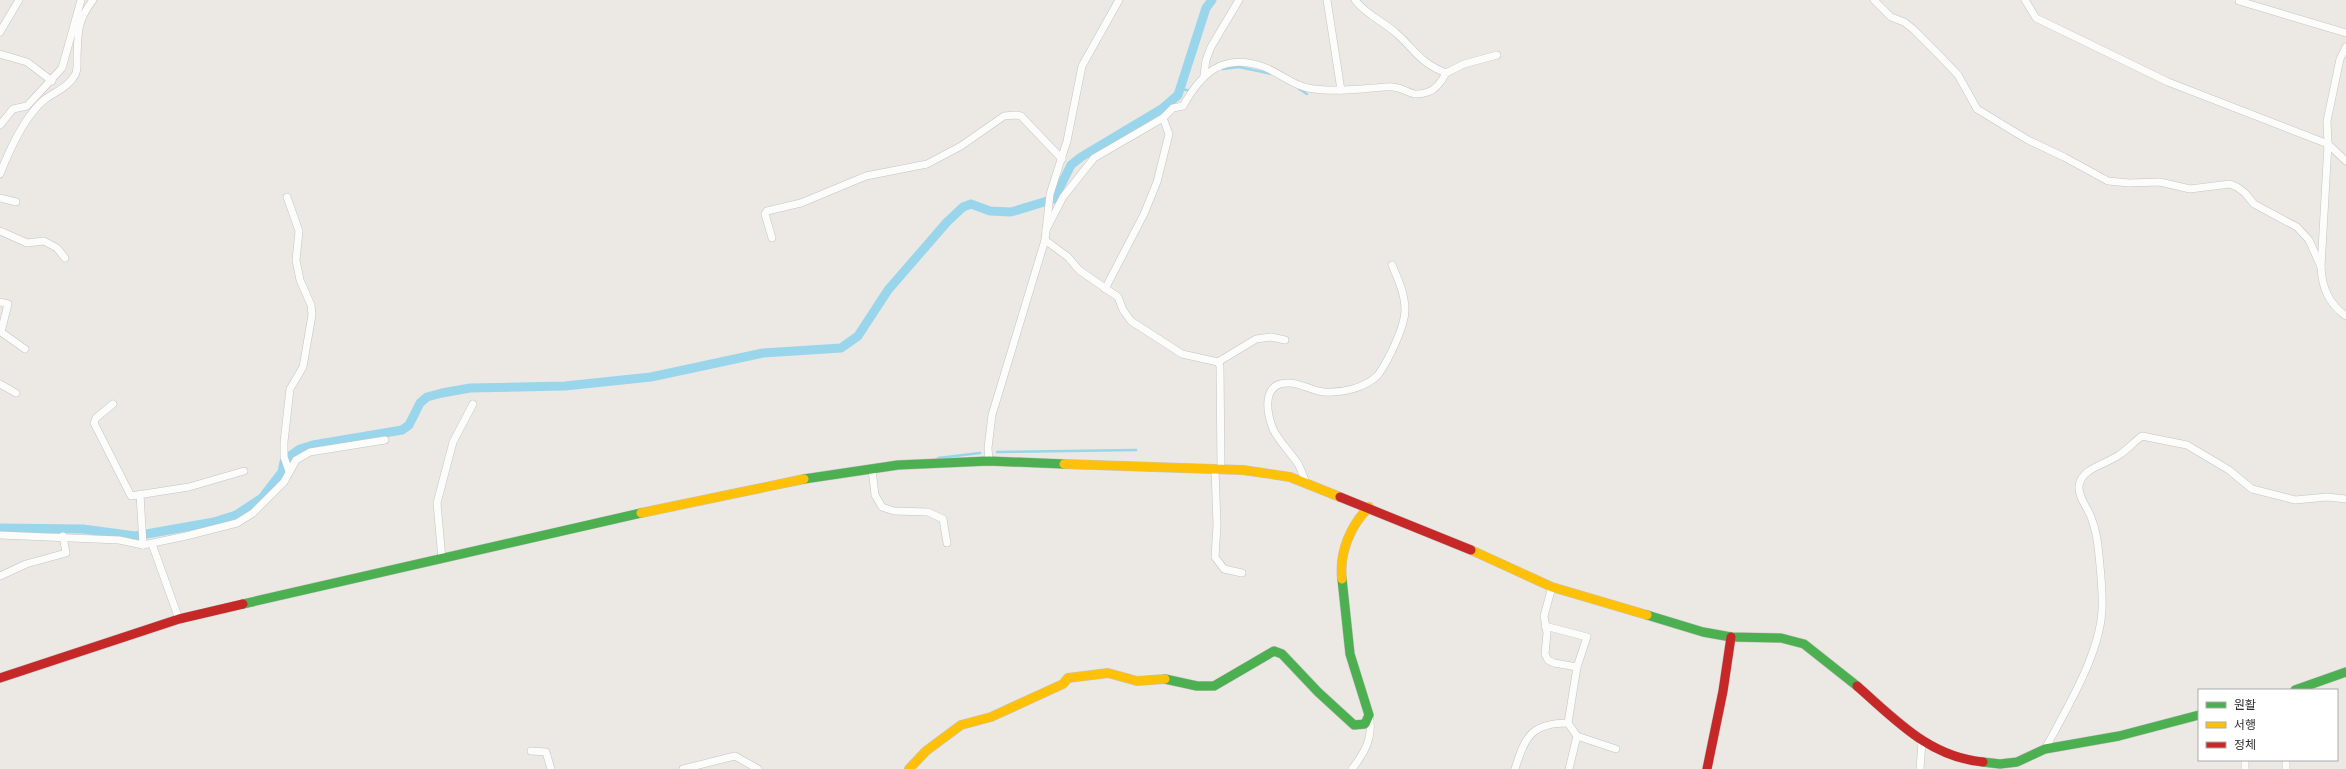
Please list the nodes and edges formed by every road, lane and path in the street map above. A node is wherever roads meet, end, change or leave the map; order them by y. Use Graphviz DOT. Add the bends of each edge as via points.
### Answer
graph roads {
  1 [pos="19,0"];
  2 [pos="81,0"];
  3 [pos="93,0"];
  4 [pos="1119,0"];
  5 [pos="1239,0"];
  6 [pos="1327,0"];
  7 [pos="1355,0"];
  8 [pos="1874,0"];
  9 [pos="2025,0"];
  10 [pos="2238,0"];
  11 [pos="2250,0"];
  12 [pos="0,32"];
  13 [pos="2346,33"];
  14 [pos="2346,47"];
  15 [pos="0,54"];
  16 [pos="1497,55"];
  17 [pos="1446,73"];
  18 [pos="1204,75"];
  19 [pos="52,81"];
  20 [pos="1341,90"];
  21 [pos="1163,118"];
  22 [pos="0,125"];
  23 [pos="2328,144"];
  24 [pos="1062,159"];
  25 [pos="2346,162"];
  26 [pos="0,174"];
  27 [pos="287,197"];
  28 [pos="0,198"];
  29 [pos="16,202"];
  30 [pos="1046,230"];
  31 [pos="0,231"];
  32 [pos="772,238"];
  33 [pos="1045,240"];
  34 [pos="65,258"];
  35 [pos="1392,265"];
  36 [pos="2320,266"];
  37 [pos="1105,289"];
  38 [pos="0,302"];
  39 [pos="2346,316"];
  40 [pos="1285,340"];
  41 [pos="25,349"];
  42 [pos="1218,362"];
  43 [pos="0,384"];
  44 [pos="16,392"];
  45 [pos="113,404"];
  46 [pos="473,404"];
  47 [pos="385,440"];
  48 [pos="989,461"];
  49 [pos="288,469"];
  50 [pos="872,469"];
  51 [pos="1218,469"];
  52 [pos="244,471"];
  53 [pos="1306,483"];
  54 [pos="140,494"];
  55 [pos="2346,499"];
  56 [pos="1370,507"];
  57 [pos="0,535"];
  58 [pos="62,536"];
  59 [pos="144,543"];
  60 [pos="947,543"];
  61 [pos="152,544"];
  62 [pos="442,559"];
  63 [pos="1242,573"];
  64 [pos="0,576"];
  65 [pos="1552,587"];
  66 [pos="179,619"];
  67 [pos="1545,626"];
  68 [pos="1731,636"];
  69 [pos="1578,668"];
  70 [pos="2346,672"];
  71 [pos="0,678"];
  72 [pos="2298,689"];
  73 [pos="1369,715"];
  74 [pos="2198,716"];
  75 [pos="1568,723"];
  76 [pos="1577,736"];
  77 [pos="1922,742"];
  78 [pos="1616,749"];
  79 [pos="2045,749"];
  80 [pos="531,751"];
  81 [pos="551,769"];
  82 [pos="683,769"];
  83 [pos="758,769"];
  84 [pos="909,769"];
  85 [pos="1352,769"];
  86 [pos="1515,769"];
  87 [pos="1569,769"];
  88 [pos="1707,769"];
  89 [pos="1920,769"];
  1 -- 12 [label="street"];
  2 -- 19 [label="street" via="62,68"];
  3 -- 26 [label="street" via="78,25 76,75 66,86 43,100 13,145"];
  4 -- 24 [label="street" via="1082,66"];
  5 -- 18 [label="street" via="1211,47"];
  6 -- 20 [label="street"];
  7 -- 17 [label="street" via="1373,18 1395,32 1421,60"];
  8 -- 36 [label="street" via="1891,17 1913,29 1958,75 1977,109 2028,140 2064,156 2108,181 2160,182 2190,189 2230,184 2237,187 2254,204 2297,227 2309,240"];
  9 -- 23 [label="street" via="2036,18 2168,82"];
  10 -- 11 [label="street"];
  10 -- 13 [label="street"];
  14 -- 23 [label="street" via="2340,58 2326,121"];
  15 -- 19 [label="street" via="27,62"];
  16 -- 17 [label="street" via="1464,64"];
  17 -- 20 [label="street" via="1441,83 1433,90 1412,95 1394,87"];
  18 -- 20 [label="street" via="1229,63 1250,64 1262,66 1307,88"];
  18 -- 21 [label="street" via="1191,91 1184,106 1173,108"];
  19 -- 22 [label="street" via="27,106 13,108"];
  21 -- 30 [label="street" via="1094,158 1063,197"];
  21 -- 37 [label="street" via="1169,134 1157,182 1144,214"];
  23 -- 25 [label="street"];
  23 -- 36 [label="street"];
  24 -- 30 [label="street" via="1050,194"];
  24 -- 32 [label="street" via="1021,116 1011,115 997,120 961,146 927,164 866,176 801,203 767,210 765,214"];
  27 -- 49 [label="street" via="299,231 296,260 300,280 311,304 312,315 303,367 290,389 284,457"];
  28 -- 29 [label="street"];
  30 -- 33 [label="street"];
  31 -- 34 [label="street" via="27,243 44,241 57,248"];
  33 -- 37 [label="street"];
  33 -- 48 [label="street" via="992,414"];
  35 -- 53 [label="street" via="1402,290 1405,310 1401,328 1378,376 1355,388 1338,392 1322,392 1289,383 1279,384 1268,393 1266,403 1274,430 1298,463"];
  36 -- 39 [label="street" via="2327,296"];
  37 -- 42 [label="street" via="1118,297 1131,321 1164,343 1182,354"];
  38 -- 41 [label="street" via="8,304 1,332"];
  40 -- 42 [label="street" via="1271,337 1256,339"];
  42 -- 51 [label="street"];
  43 -- 44 [label="street"];
  45 -- 54 [label="street" via="96,418 94,423 131,496"];
  46 -- 62 [label="street" via="453,442 437,503"];
  47 -- 49 [label="street" via="310,452 296,460"];
  48 -- 50 [label="main road" via="898,465"];
  48 -- 51 [label="main road"];
  49 -- 61 [label="street" via="269,499 254,513 237,523"];
  50 -- 60 [label="street" via="875,495 882,507 894,511 928,512 943,519"];
  50 -- 62 [label="main road" via="801,480 688,503"];
  51 -- 53 [label="main road" via="1290,477"];
  51 -- 63 [label="street" via="1215,557 1224,569"];
  52 -- 54 [label="street" via="189,487"];
  53 -- 56 [label="main road"];
  54 -- 59 [label="street"];
  55 -- 79 [label="street" via="2294,500 2252,489 2229,470 2187,445 2142,436 2118,456 2092,469 2079,486 2092,519 2098,546 2102,610 2097,636 2076,692"];
  56 -- 65 [label="main road"];
  56 -- 73 [label="main road" via="1361,514 1350,535 1342,556 1341,570 1350,654"];
  57 -- 58 [label="street"];
  58 -- 59 [label="street"];
  58 -- 64 [label="street" via="66,553 26,564"];
  59 -- 61 [label="street"];
  61 -- 66 [label="street"];
  62 -- 66 [label="main road"];
  65 -- 67 [label="street" via="1544,616"];
  65 -- 68 [label="main road" via="1703,632"];
  66 -- 71 [label="main road"];
  67 -- 69 [label="street" via="1545,654 1548,660"];
  67 -- 69 [label="street" via="1587,637"];
  68 -- 77 [label="main road" via="1781,638 1804,644 1824,658"];
  68 -- 88 [label="main road"];
  69 -- 75 [label="street"];
  70 -- 72 [label="main road"];
  73 -- 84 [label="main road" via="1365,724 1354,725 1282,654 1274,651 1214,686 1197,686 1170,680 1138,681 1108,673 1068,678 1064,684 991,717 961,725 931,747"];
  73 -- 85 [label="street" via="1370,737 1366,750"];
  74 -- 79 [label="main road" via="2119,736"];
  75 -- 76 [label="street"];
  75 -- 86 [label="street" via="1549,723 1534,732 1525,743"];
  76 -- 78 [label="street"];
  76 -- 87 [label="street"];
  77 -- 79 [label="main road" via="1952,756 1989,764 2017,762"];
  77 -- 89 [label="street"];
  80 -- 81 [label="street" via="546,752"];
  82 -- 83 [label="street" via="735,756"];
}
